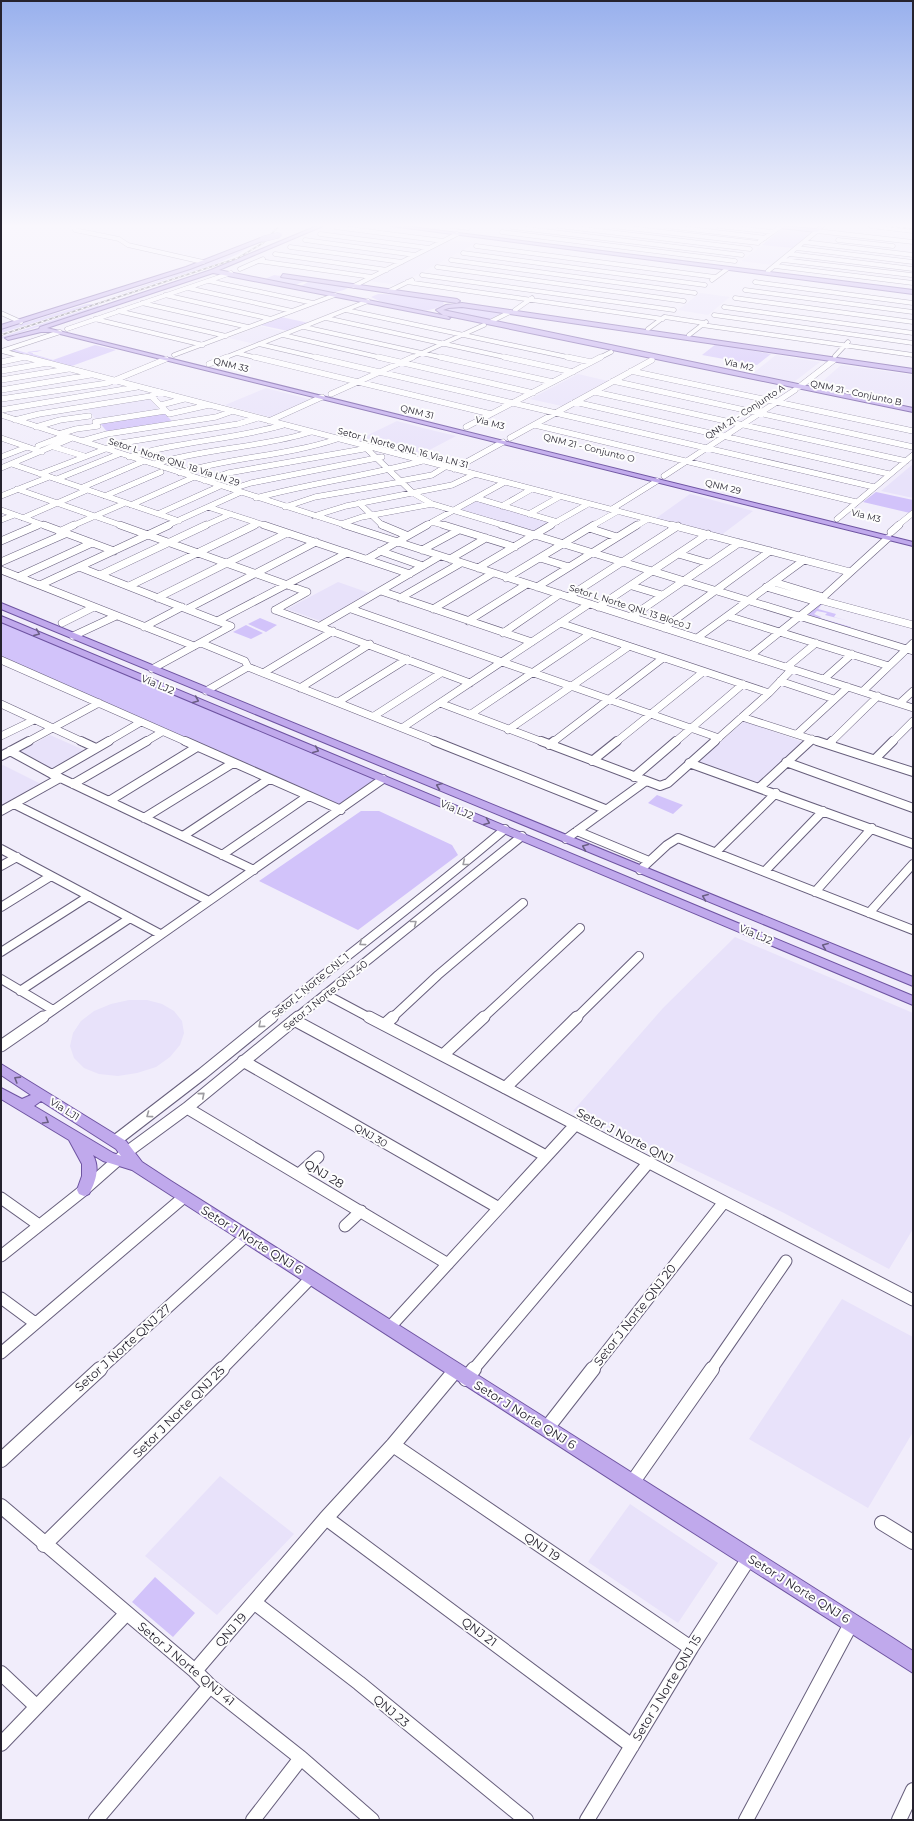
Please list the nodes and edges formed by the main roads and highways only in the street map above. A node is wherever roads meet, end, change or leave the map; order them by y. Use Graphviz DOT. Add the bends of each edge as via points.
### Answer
graph roads {
  1 [pos="55,311"];
  2 [pos="61,311"];
  3 [pos="86,311"];
  4 [pos="95,311"];
  5 [pos="416,311"];
  6 [pos="445,311"];
  7 [pos="513,311"];
  8 [pos="456,316"];
  9 [pos="449,318"];
  10 [pos="65,321"];
  11 [pos="568,321"];
  12 [pos="54,324"];
  13 [pos="610,324"];
  14 [pos="616,328"];
  15 [pos="1,329"];
  16 [pos="659,331"];
  17 [pos="60,332"];
  18 [pos="88,334"];
  19 [pos="8,338"];
  20 [pos="1,340"];
  21 [pos="583,344"];
  22 [pos="139,349"];
  23 [pos="834,358"];
  24 [pos="209,367"];
  25 [pos="692,367"];
  26 [pos="913,370"];
  27 [pos="797,388"];
  28 [pos="325,395"];
  29 [pos="338,401"];
  30 [pos="370,404"];
  31 [pos="912,413"];
  32 [pos="430,424"];
  33 [pos="466,427"];
  34 [pos="507,442"];
  35 [pos="662,479"];
  36 [pos="783,512"];
  37 [pos="827,516"];
  38 [pos="890,535"];
  39 [pos="913,538"];
  40 [pos="913,544"];
  41 [pos="1,606"];
  42 [pos="1,619"];
  43 [pos="73,636"];
  44 [pos="59,643"];
  45 [pos="304,731"];
  46 [pos="290,740"];
  47 [pos="472,800"];
  48 [pos="458,810"];
  49 [pos="845,954"];
  50 [pos="870,964"];
  51 [pos="834,967"];
  52 [pos="854,976"];
  53 [pos="913,982"];
  54 [pos="913,1001"];
  55 [pos="1,1069"];
  56 [pos="38,1092"];
  57 [pos="1,1093"];
  58 [pos="20,1105"];
  59 [pos="73,1137"];
  60 [pos="122,1157"];
  61 [pos="84,1190"];
  62 [pos="913,1663"];
  1 -- 15 [label="main road"];
  2 -- 15 [label="main road"];
  3 -- 10 [label="main road"];
  4 -- 10 [label="main road"];
  5 -- 9 [label="main road"];
  6 -- 8 [label="main road, Via M2"];
  7 -- 11 [label="main road"];
  7 -- 13 [label="main road"];
  8 -- 9 [label="main road"];
  8 -- 21 [label="main road, Via M2"];
  9 -- 21 [label="main road"];
  10 -- 12 [label="main road"];
  11 -- 13 [label="main road" via="612,325"];
  11 -- 14 [label="main road"];
  12 -- 18 [label="main road"];
  12 -- 19 [label="main road"];
  13 -- 16 [label="main road"];
  14 -- 16 [label="main road" via="615,326"];
  14 -- 23 [label="main road"];
  16 -- 23 [label="main road"];
  17 -- 18 [label="main road"];
  17 -- 19 [label="main road" via="45,330"];
  17 -- 22 [label="main road" via="110,345"];
  18 -- 22 [label="main road"];
  19 -- 20 [label="main road"];
  21 -- 25 [label="main road, Via M2"];
  21 -- 25 [label="main road" via="611,352"];
  22 -- 24 [label="main road"];
  23 -- 26 [label="main road"];
  24 -- 28 [label="main road" via="240,372"];
  24 -- 28 [label="main road, QNM 33" via="295,391 300,388"];
  25 -- 27 [label="main road, Via M2"];
  27 -- 31 [label="main road, QNM 21 - Conjunto B"];
  28 -- 29 [label="main road, QNM 31"];
  28 -- 30 [label="main road"];
  29 -- 30 [label="main road" via="364,407"];
  29 -- 32 [label="main road, QNM 31"];
  30 -- 33 [label="main road"];
  32 -- 33 [label="main road" via="435,421"];
  32 -- 34 [label="main road, QNM 31"];
  33 -- 34 [label="main road, Via M3"];
  34 -- 35 [label="main road, QNM 21 - Conjunto O" via="545,447"];
  34 -- 35 [label="main road" via="614,470 619,467"];
  35 -- 36 [label="main road, QNM 29"];
  35 -- 37 [label="main road"];
  36 -- 37 [label="main road" via="781,510 786,508"];
  36 -- 38 [label="main road, QNM 29"];
  37 -- 38 [label="main road, Via M3"];
  38 -- 39 [label="main road"];
  38 -- 40 [label="main road" via="902,542"];
  41 -- 43 [label="main road, Via LJ2"];
  42 -- 44 [label="main road, Via LJ2, one-way"];
  43 -- 44 [label="main road"];
  43 -- 45 [label="main road, Via LJ2"];
  44 -- 46 [label="main road, Via LJ2, one-way"];
  45 -- 46 [label="main road"];
  47 -- 45 [label="main road, Via LJ2, one-way"];
  46 -- 48 [label="main road, Via LJ2, one-way"];
  47 -- 48 [label="main road"];
  49 -- 47 [label="main road, Via LJ2, one-way"];
  48 -- 51 [label="main road, Via LJ2, one-way"];
  49 -- 50 [label="main road, Via LJ2"];
  49 -- 51 [label="main road" via="843,962"];
  50 -- 52 [label="main road" via="857,967 853,972"];
  50 -- 53 [label="main road, Via LJ2"];
  51 -- 52 [label="main road, Via LJ2"];
  52 -- 54 [label="main road, Via LJ2"];
  56 -- 55 [label="main road, Via LJ1, one-way"];
  56 -- 58 [label="main road" via="40,1095 37,1099"];
  56 -- 60 [label="main road, Via LJ1" via="121,1145"];
  57 -- 58 [label="main road, Via LJ1"];
  58 -- 59 [label="main road, Via LJ1, one-way"];
  59 -- 60 [label="main road, Via LJ1"];
  59 -- 61 [label="main road" via="89,1159 90,1175"];
  60 -- 62 [label="main road, Setor J Norte QNJ 6"];
}
